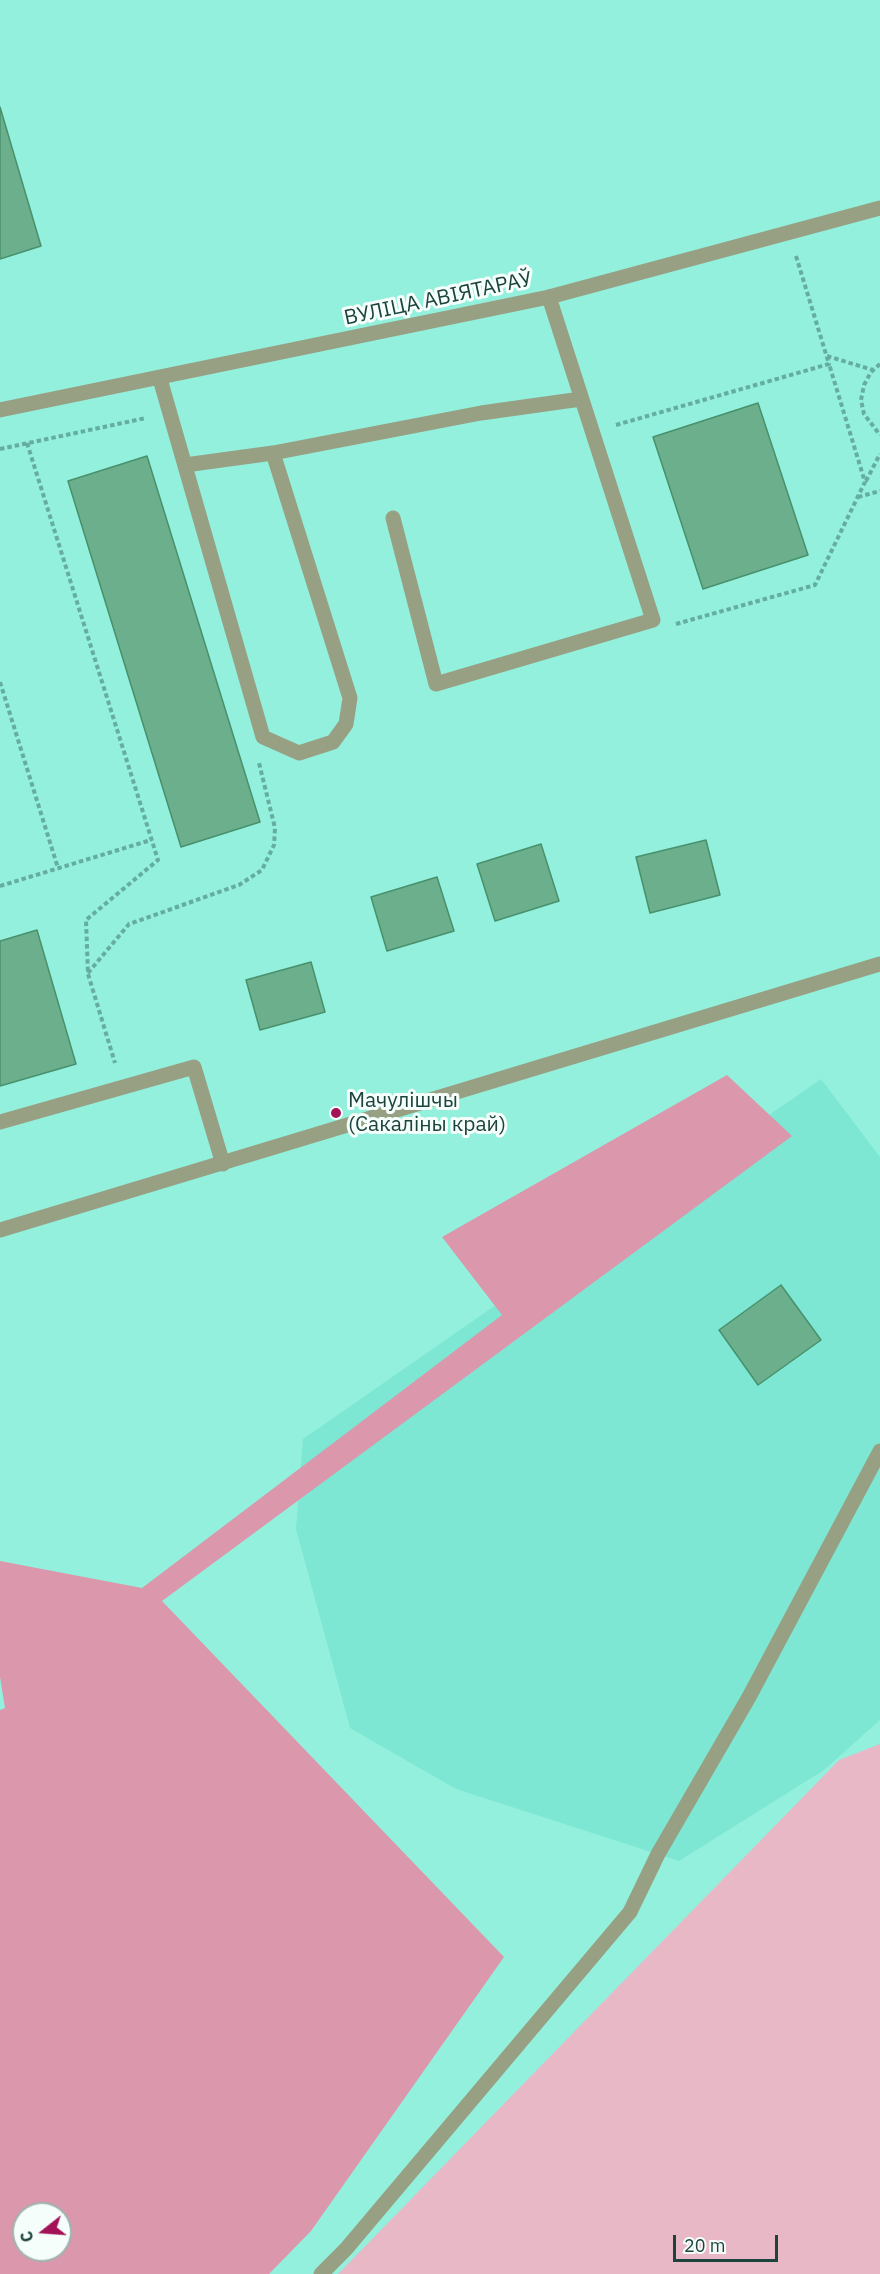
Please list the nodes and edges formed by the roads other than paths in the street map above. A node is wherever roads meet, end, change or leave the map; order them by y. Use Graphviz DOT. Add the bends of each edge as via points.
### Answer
graph roads {
  1 [pos="880,208"];
  2 [pos="549,297"];
  3 [pos="160,379"];
  4 [pos="581,399"];
  5 [pos="0,411"];
  6 [pos="273,453"];
  7 [pos="185,465"];
  8 [pos="393,518"];
  9 [pos="880,964"];
  10 [pos="0,1122"];
  11 [pos="223,1164"];
  12 [pos="0,1230"];
  13 [pos="880,1451"];
  14 [pos="321,2274"];
  1 -- 2 [label="street, ВУЛІЦА АВІЯТАРАЎ"];
  2 -- 3 [label="street, ВУЛІЦА АВІЯТАРАЎ"];
  2 -- 4 [label="street"];
  3 -- 5 [label="street, ВУЛІЦА АВІЯТАРАЎ"];
  3 -- 7 [label="street"];
  4 -- 6 [label="street" via="481,413"];
  4 -- 8 [label="street" via="653,620 436,684"];
  6 -- 7 [label="street"];
  6 -- 7 [label="street" via="350,698 346,724 333,742 299,753 263,737"];
  9 -- 11 [label="street"];
  10 -- 11 [label="street" via="194,1067"];
  11 -- 12 [label="street"];
  13 -- 14 [label="street" via="749,1697 658,1854 630,1912"];
}
